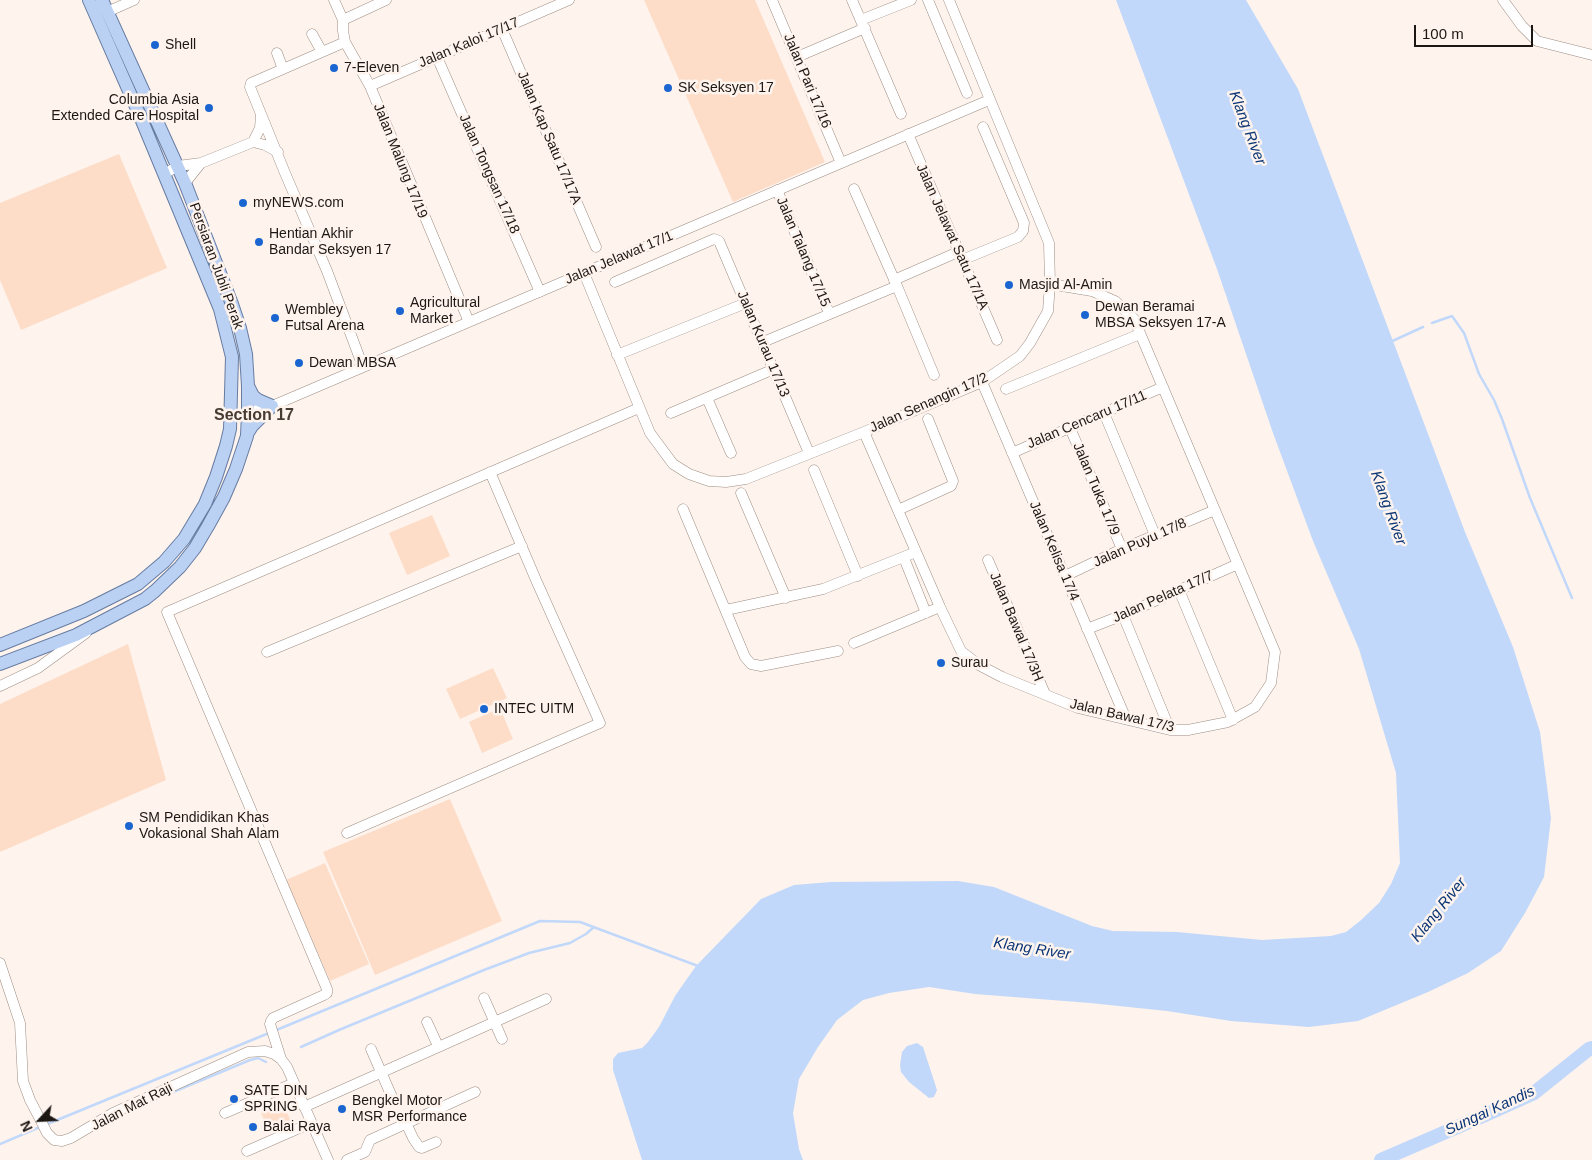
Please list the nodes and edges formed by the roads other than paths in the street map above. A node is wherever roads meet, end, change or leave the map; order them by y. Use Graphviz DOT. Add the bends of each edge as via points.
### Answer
graph roads {
  1 [pos="89,0"];
  2 [pos="134,0"];
  3 [pos="334,0"];
  4 [pos="386,0"];
  5 [pos="569,0"];
  6 [pos="772,0"];
  7 [pos="852,0"];
  8 [pos="911,0"];
  9 [pos="928,0"];
  10 [pos="949,0"];
  11 [pos="1503,0"];
  12 [pos="105,6"];
  13 [pos="343,20"];
  14 [pos="863,24"];
  15 [pos="502,29"];
  16 [pos="312,34"];
  17 [pos="345,42"];
  18 [pos="322,52"];
  19 [pos="277,53"];
  20 [pos="1592,55"];
  21 [pos="437,57"];
  22 [pos="797,57"];
  23 [pos="283,69"];
  24 [pos="370,86"];
  25 [pos="967,93"];
  26 [pos="989,100"];
  27 [pos="259,108"];
  28 [pos="901,114"];
  29 [pos="983,127"];
  30 [pos="908,134"];
  31 [pos="253,142"];
  32 [pos="278,152"];
  33 [pos="201,163"];
  34 [pos="841,163"];
  35 [pos="178,166"];
  36 [pos="164,174"];
  37 [pos="185,183"];
  38 [pos="854,189"];
  39 [pos="777,190"];
  40 [pos="596,247"];
  41 [pos="960,256"];
  42 [pos="584,273"];
  43 [pos="615,282"];
  44 [pos="896,283"];
  45 [pos="1050,284"];
  46 [pos="540,292"];
  47 [pos="746,303"];
  48 [pos="830,313"];
  49 [pos="468,322"];
  50 [pos="1140,334"];
  51 [pos="997,340"];
  52 [pos="763,342"];
  53 [pos="617,356"];
  54 [pos="364,367"];
  55 [pos="774,369"];
  56 [pos="934,375"];
  57 [pos="982,382"];
  58 [pos="248,386"];
  59 [pos="1163,387"];
  60 [pos="1006,389"];
  61 [pos="707,398"];
  62 [pos="272,406"];
  63 [pos="639,408"];
  64 [pos="248,412"];
  65 [pos="671,413"];
  66 [pos="1104,413"];
  67 [pos="928,419"];
  68 [pos="1070,428"];
  69 [pos="230,429"];
  70 [pos="864,432"];
  71 [pos="246,436"];
  72 [pos="730,453"];
  73 [pos="1012,453"];
  74 [pos="808,454"];
  75 [pos="814,470"];
  76 [pos="490,472"];
  77 [pos="741,493"];
  78 [pos="683,509"];
  79 [pos="898,510"];
  80 [pos="1215,510"];
  81 [pos="1155,535"];
  82 [pos="522,546"];
  83 [pos="1122,549"];
  84 [pos="916,552"];
  85 [pos="904,558"];
  86 [pos="988,560"];
  87 [pos="1238,564"];
  88 [pos="858,576"];
  89 [pos="1064,576"];
  90 [pos="1179,590"];
  91 [pos="786,598"];
  92 [pos="940,608"];
  93 [pos="726,610"];
  94 [pos="84,611"];
  95 [pos="926,613"];
  96 [pos="1123,615"];
  97 [pos="114,616"];
  98 [pos="95,626"];
  99 [pos="1087,629"];
  100 [pos="854,643"];
  101 [pos="0,645"];
  102 [pos="37,650"];
  103 [pos="838,651"];
  104 [pos="267,652"];
  105 [pos="0,664"];
  106 [pos="38,668"];
  107 [pos="0,686"];
  108 [pos="1045,694"];
  109 [pos="1126,719"];
  110 [pos="1233,720"];
  111 [pos="1170,730"];
  112 [pos="348,833"];
  113 [pos="0,963"];
  114 [pos="484,998"];
  115 [pos="546,999"];
  116 [pos="494,1021"];
  117 [pos="427,1022"];
  118 [pos="502,1039"];
  119 [pos="438,1046"];
  120 [pos="371,1049"];
  121 [pos="281,1059"];
  122 [pos="381,1072"];
  123 [pos="294,1083"];
  124 [pos="475,1092"];
  125 [pos="392,1097"];
  126 [pos="304,1107"];
  127 [pos="225,1113"];
  128 [pos="312,1123"];
  129 [pos="406,1123"];
  130 [pos="436,1142"];
  131 [pos="247,1151"];
  132 [pos="328,1160"];
  133 [pos="347,1160"];
  1 -- 36 [label="main road, Persiaran Jubli Perak"];
  2 -- 12 [label="street"];
  3 -- 13 [label="street, Jalan Malung 17/19"];
  4 -- 13 [label="street"];
  5 -- 15 [label="street, Jalan Kaloi 17/17"];
  6 -- 22 [label="street, Jalan Pari 17/16"];
  7 -- 14 [label="street"];
  8 -- 14 [label="street"];
  9 -- 25 [label="street"];
  10 -- 26 [label="street, Jalan Senangin 17/2"];
  11 -- 20 [label="street" via="1537,41"];
  12 -- 35 [label="main road, Persiaran Jubli Perak"];
  13 -- 17 [label="street, Jalan Malung 17/19"];
  14 -- 22 [label="street"];
  14 -- 28 [label="street"];
  15 -- 21 [label="street, Jalan Kaloi 17/17"];
  15 -- 40 [label="street, Jalan Kap Satu 17/17A"];
  16 -- 18 [label="street"];
  17 -- 18 [label="street"];
  17 -- 24 [label="street, Jalan Malung 17/19"];
  18 -- 23 [label="street"];
  19 -- 23 [label="street"];
  21 -- 24 [label="street, Jalan Kaloi 17/17"];
  21 -- 46 [label="street, Jalan Tongsan 17/18"];
  22 -- 34 [label="street, Jalan Pari 17/16"];
  23 -- 27 [label="street" via="251,83"];
  24 -- 49 [label="street, Jalan Malung 17/19"];
  26 -- 30 [label="street, Jalan Jelawat 17/1"];
  26 -- 45 [label="street, Jalan Senangin 17/2" via="1049,243"];
  27 -- 31 [label="street" via="260,128"];
  27 -- 32 [label="street"];
  29 -- 41 [label="street" via="1024,223 1023,231 1018,237"];
  30 -- 34 [label="street, Jalan Jelawat 17/1"];
  30 -- 41 [label="street, Jalan Jelawat Satu 17/1A"];
  31 -- 32 [label="street"];
  31 -- 33 [label="street"];
  32 -- 54 [label="street"];
  33 -- 35 [label="street"];
  33 -- 37 [label="street"];
  34 -- 39 [label="street, Jalan Jelawat 17/1"];
  35 -- 36 [label="street"];
  35 -- 37 [label="main road, Persiaran Jubli Perak"];
  36 -- 69 [label="main road, Persiaran Jubli Perak" via="228,334 232,356"];
  37 -- 58 [label="main road, Persiaran Jubli Perak" via="240,328"];
  38 -- 44 [label="street"];
  39 -- 42 [label="street, Jalan Jelawat 17/1"];
  39 -- 48 [label="street, Jalan Talang 17/15"];
  41 -- 44 [label="street"];
  41 -- 51 [label="street, Jalan Jelawat Satu 17/1A"];
  42 -- 46 [label="street, Jalan Jelawat 17/1"];
  42 -- 53 [label="street, Jalan Senangin 17/2"];
  43 -- 47 [label="street, Jalan Kurau 17/13" via="714,239 719,241"];
  44 -- 48 [label="street"];
  44 -- 56 [label="street"];
  45 -- 50 [label="street, Jalan Bawal 17/3" via="1092,291 1115,301 1134,319"];
  45 -- 57 [label="street, Jalan Senangin 17/2" via="1048,311 1030,343 1020,356"];
  46 -- 49 [label="street, Jalan Jelawat 17/1"];
  47 -- 52 [label="street, Jalan Kurau 17/13"];
  47 -- 53 [label="street"];
  48 -- 52 [label="street"];
  49 -- 54 [label="street, Jalan Jelawat 17/1"];
  50 -- 59 [label="street, Jalan Bawal 17/3"];
  50 -- 60 [label="street"];
  52 -- 55 [label="street, Jalan Kurau 17/13"];
  53 -- 63 [label="street, Jalan Senangin 17/2"];
  54 -- 62 [label="street, Jalan Jelawat 17/1"];
  55 -- 61 [label="street"];
  55 -- 74 [label="street, Jalan Kurau 17/13"];
  57 -- 70 [label="street, Jalan Senangin 17/2"];
  57 -- 73 [label="street, Jalan Kelisa 17/4"];
  58 -- 62 [label="main road" via="253,396"];
  58 -- 64 [label="main road, Persiaran Jubli Perak"];
  59 -- 66 [label="street, Jalan Cencaru 17/11"];
  59 -- 80 [label="street, Jalan Bawal 17/3"];
  61 -- 65 [label="street"];
  61 -- 72 [label="street"];
  62 -- 64 [label="street, Jalan Jelawat 17/1"];
  62 -- 71 [label="main road"];
  63 -- 74 [label="street, Jalan Senangin 17/2" via="650,432 673,464 708,480 726,482 746,478"];
  63 -- 76 [label="street"];
  64 -- 69 [label="main road"];
  64 -- 71 [label="main road, Persiaran Jubli Perak"];
  66 -- 68 [label="street, Jalan Cencaru 17/11"];
  66 -- 81 [label="street"];
  67 -- 79 [label="street" via="954,481 951,486"];
  68 -- 73 [label="street, Jalan Cencaru 17/11"];
  68 -- 83 [label="street, Jalan Tuka 17/9"];
  69 -- 94 [label="main road, Persiaran Jubli Perak" via="205,504 184,539 138,584"];
  70 -- 74 [label="street, Jalan Senangin 17/2"];
  70 -- 79 [label="street, Jalan Bawal 17/3"];
  71 -- 97 [label="main road, Persiaran Jubli Perak" via="224,497 195,548 155,591"];
  73 -- 89 [label="street, Jalan Kelisa 17/4"];
  75 -- 88 [label="street"];
  76 -- 82 [label="street"];
  76 -- 121 [label="street" via="167,612 327,989 324,995 273,1018 270,1024"];
  77 -- 91 [label="street"];
  78 -- 93 [label="street"];
  79 -- 84 [label="street, Jalan Bawal 17/3"];
  80 -- 81 [label="street, Jalan Puyu 17/8"];
  80 -- 87 [label="street, Jalan Bawal 17/3"];
  81 -- 83 [label="street, Jalan Puyu 17/8"];
  82 -- 104 [label="street"];
  82 -- 112 [label="street" via="600,723"];
  83 -- 89 [label="street, Jalan Puyu 17/8"];
  84 -- 85 [label="street"];
  84 -- 92 [label="street, Jalan Bawal 17/3"];
  85 -- 88 [label="street"];
  85 -- 95 [label="street"];
  86 -- 108 [label="street, Jalan Bawal 17/3H"];
  87 -- 90 [label="street, Jalan Pelata 17/7"];
  87 -- 110 [label="street, Jalan Bawal 17/3" via="1275,652 1271,683 1255,708"];
  88 -- 91 [label="street"];
  89 -- 99 [label="street, Jalan Kelisa 17/4"];
  90 -- 96 [label="street, Jalan Pelata 17/7"];
  90 -- 110 [label="street"];
  91 -- 93 [label="street"];
  92 -- 95 [label="street"];
  92 -- 108 [label="street, Jalan Bawal 17/3" via="961,651 978,665"];
  93 -- 103 [label="street" via="744,657 751,664 761,666"];
  94 -- 97 [label="main road"];
  94 -- 101 [label="main road, Persiaran Jubli Perak"];
  95 -- 100 [label="street"];
  96 -- 99 [label="street, Jalan Pelata 17/7"];
  96 -- 111 [label="street"];
  97 -- 98 [label="main road, Persiaran Jubli Perak"];
  98 -- 102 [label="main road, Persiaran Jubli Perak"];
  98 -- 106 [label="street"];
  99 -- 109 [label="street, Jalan Kelisa 17/4"];
  102 -- 105 [label="main road, Persiaran Jubli Perak"];
  102 -- 106 [label="street" via="42,655"];
  106 -- 107 [label="street"];
  108 -- 109 [label="street, Jalan Bawal 17/3" via="1078,708"];
  109 -- 111 [label="street, Jalan Bawal 17/3"];
  110 -- 111 [label="street, Jalan Bawal 17/3" via="1188,730"];
  113 -- 121 [label="street, Jalan Mat Raji" via="20,1023 23,1081 40,1119 54,1140 71,1138 113,1113 248,1052 265,1051"];
  114 -- 116 [label="street"];
  115 -- 116 [label="street"];
  116 -- 118 [label="street"];
  116 -- 119 [label="street"];
  117 -- 119 [label="street"];
  119 -- 122 [label="street"];
  120 -- 122 [label="street"];
  121 -- 123 [label="street"];
  122 -- 125 [label="street"];
  122 -- 126 [label="street"];
  123 -- 126 [label="street"];
  123 -- 127 [label="street"];
  124 -- 129 [label="street"];
  126 -- 128 [label="street"];
  128 -- 131 [label="street"];
  128 -- 132 [label="street"];
  129 -- 130 [label="street" via="419,1147"];
  129 -- 133 [label="street" via="370,1140 366,1152"];
}
